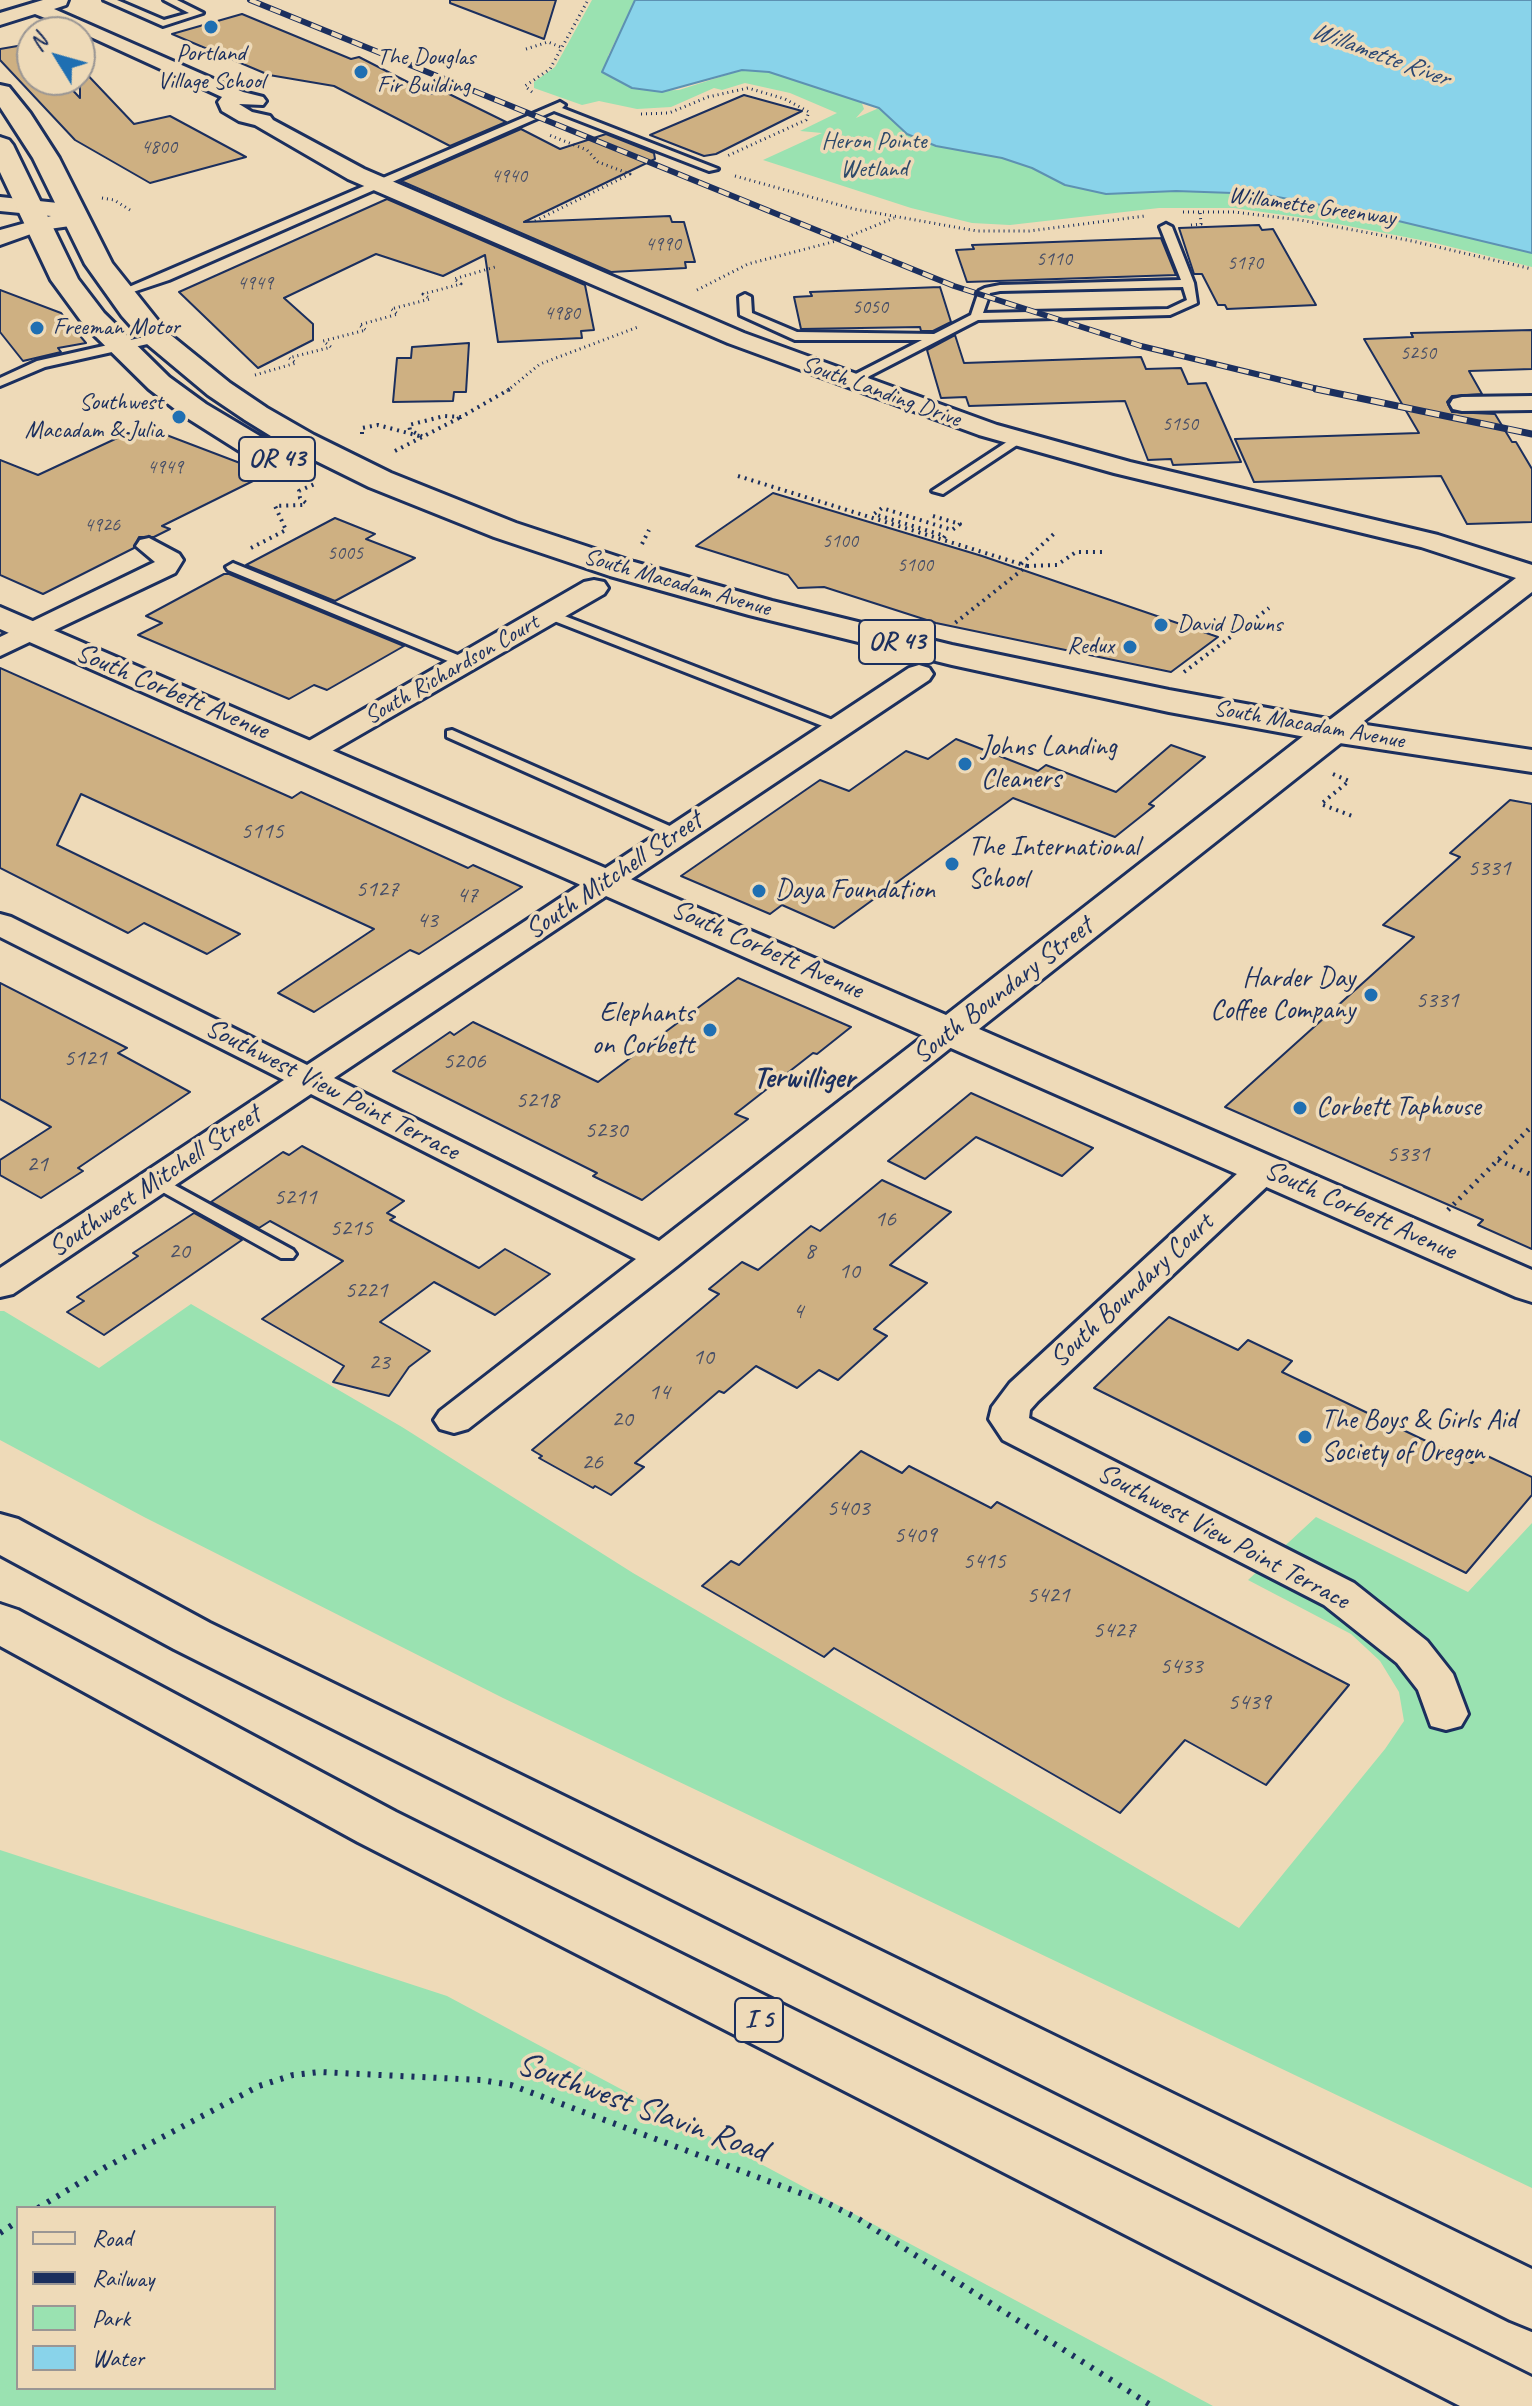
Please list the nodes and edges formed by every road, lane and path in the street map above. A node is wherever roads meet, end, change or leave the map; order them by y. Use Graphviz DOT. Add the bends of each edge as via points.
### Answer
graph roads {
  1 [pos="61,0"];
  2 [pos="109,0"];
  3 [pos="169,0"];
  4 [pos="588,0"];
  5 [pos="37,8"];
  6 [pos="0,19"];
  7 [pos="563,48"];
  8 [pos="526,49"];
  9 [pos="0,92"];
  10 [pos="557,106"];
  11 [pos="634,114"];
  12 [pos="518,124"];
  13 [pos="0,145"];
  14 [pos="713,169"];
  15 [pos="379,184"];
  16 [pos="0,204"];
  17 [pos="1178,212"];
  18 [pos="74,215"];
  19 [pos="1156,215"];
  20 [pos="36,217"];
  21 [pos="894,218"];
  22 [pos="1166,227"];
  23 [pos="0,238"];
  24 [pos="528,247"];
  25 [pos="1532,269"];
  26 [pos="1188,283"];
  27 [pos="121,293"];
  28 [pos="692,294"];
  29 [pos="745,297"];
  30 [pos="976,317"];
  31 [pos="643,325"];
  32 [pos="157,338"];
  33 [pos="935,338"];
  34 [pos="119,346"];
  35 [pos="0,382"];
  36 [pos="850,382"];
  37 [pos="215,385"];
  38 [pos="1532,403"];
  39 [pos="1462,404"];
  40 [pos="461,417"];
  41 [pos="423,437"];
  42 [pos="1019,438"];
  43 [pos="386,455"];
  44 [pos="357,469"];
  45 [pos="738,476"];
  46 [pos="938,491"];
  47 [pos="917,519"];
  48 [pos="909,525"];
  49 [pos="900,530"];
  50 [pos="1057,531"];
  51 [pos="946,541"];
  52 [pos="149,546"];
  53 [pos="1105,552"];
  54 [pos="1024,565"];
  55 [pos="233,567"];
  56 [pos="1527,587"];
  57 [pos="594,588"];
  58 [pos="739,602"];
  59 [pos="1269,608"];
  60 [pos="549,614"];
  61 [pos="0,617"];
  62 [pos="964,617"];
  63 [pos="32,632"];
  64 [pos="0,648"];
  65 [pos="465,663"];
  66 [pos="919,674"];
  67 [pos="1182,674"];
  68 [pos="838,727"];
  69 [pos="452,734"];
  70 [pos="1321,751"];
  71 [pos="310,752"];
  72 [pos="1532,761"];
  73 [pos="1532,786"];
  74 [pos="1355,817"];
  75 [pos="676,834"];
  76 [pos="607,880"];
  77 [pos="0,924"];
  78 [pos="951,1031"];
  79 [pos="311,1079"];
  80 [pos="1532,1126"];
  81 [pos="1498,1160"];
  82 [pos="1264,1169"];
  83 [pos="1532,1175"];
  84 [pos="156,1181"];
  85 [pos="1420,1237"];
  86 [pos="287,1254"];
  87 [pos="664,1258"];
  88 [pos="0,1285"];
  89 [pos="1532,1287"];
  90 [pos="1009,1419"];
  91 [pos="454,1420"];
  92 [pos="0,1532"];
  93 [pos="0,1623"];
  94 [pos="1446,1714"];
  95 [pos="41,2206"];
  96 [pos="1532,2300"];
  97 [pos="1152,2406"];
  98 [pos="1525,2406"];
  1 -- 5 [label="street"];
  2 -- 3 [label="lane" via="163,23 198,13"];
  4 -- 7 [label="path"];
  5 -- 6 [label="street"];
  5 -- 15 [label="street, South Landing Drive" via="236,96 227,106"];
  7 -- 8 [label="path" via="548,42"];
  7 -- 10 [label="path" via="550,69 525,86"];
  9 -- 18 [label="main road, South Macadam Avenue / OR 43" via="46,158"];
  10 -- 12 [label="lane"];
  10 -- 14 [label="lane"];
  11 -- 14 [label="path" via="669,113 748,88 809,112 806,120 730,154"];
  12 -- 15 [label="lane"];
  12 -- 24 [label="path" via="587,150 598,162 630,174 517,230 545,240"];
  13 -- 20 [label="main road, South Macadam Avenue / OR 43"];
  14 -- 21 [label="path"];
  15 -- 24 [label="street, South Landing Drive"];
  15 -- 27 [label="lane" via="148,286"];
  16 -- 20 [label="street"];
  17 -- 25 [label="path, Willamette Greenway" via="1300,220"];
  18 -- 20 [label="street"];
  18 -- 27 [label="main road, South Macadam Avenue / OR 43"];
  19 -- 21 [label="path" via="1006,232"];
  20 -- 23 [label="street"];
  20 -- 34 [label="main road, South Macadam Avenue / OR 43" via="65,280"];
  21 -- 28 [label="path" via="840,240 748,264"];
  22 -- 26 [label="lane"];
  24 -- 36 [label="street, South Landing Drive"];
  24 -- 37 [label="path" via="486,262 496,268 454,279 461,284 423,294 430,299 391,309 398,314 359,325 366,330 323,341 331,347 289,358 296,363"];
  26 -- 30 [label="lane" via="1000,288 981,295"];
  26 -- 30 [label="lane" via="1193,301 1170,312"];
  27 -- 32 [label="main road, South Macadam Avenue / OR 43"];
  29 -- 33 [label="lane" via="746,315 795,336"];
  30 -- 33 [label="lane"];
  31 -- 40 [label="path" via="540,364 503,395"];
  32 -- 34 [label="lane"];
  32 -- 37 [label="main road, South Macadam Avenue / OR 43"];
  33 -- 36 [label="lane"];
  34 -- 35 [label="lane" via="41,364"];
  34 -- 57 [label="main road, South Macadam Avenue / OR 43" via="195,410 295,468 471,547"];
  36 -- 42 [label="street, South Landing Drive"];
  37 -- 44 [label="main road, South Macadam Avenue / OR 43" via="303,442"];
  38 -- 39 [label="street"];
  40 -- 41 [label="path"];
  40 -- 41 [label="path" via="409,425"];
  41 -- 43 [label="path"];
  41 -- 43 [label="path" via="385,426 362,428 361,433"];
  42 -- 46 [label="lane"];
  42 -- 56 [label="street, South Landing Drive" via="1184,484 1419,538"];
  43 -- 44 [label="path"];
  44 -- 58 [label="main road, South Macadam Avenue / OR 43" via="505,530"];
  45 -- 49 [label="path"];
  47 -- 47 [label="path" via="952,530 960,524 925,513"];
  47 -- 48 [label="path"];
  47 -- 48 [label="path" via="882,508 874,514"];
  48 -- 49 [label="path"];
  48 -- 51 [label="path" via="945,536 941,538"];
  49 -- 51 [label="path"];
  50 -- 54 [label="path"];
  51 -- 54 [label="path"];
  52 -- 63 [label="street" via="170,560 165,567"];
  53 -- 54 [label="path" via="1076,552 1057,565"];
  54 -- 62 [label="path"];
  55 -- 65 [label="lane"];
  56 -- 70 [label="street, South Boundary Street"];
  57 -- 58 [label="main road" via="619,583 655,586"];
  57 -- 60 [label="street, South Richardson Court"];
  57 -- 66 [label="main road, South Macadam Avenue / OR 43"];
  58 -- 70 [label="main road, South Macadam Avenue / OR 43" via="1056,678"];
  59 -- 67 [label="path"];
  60 -- 65 [label="street, South Richardson Court"];
  60 -- 68 [label="lane"];
  61 -- 63 [label="main road, South Corbett Avenue"];
  63 -- 64 [label="street"];
  63 -- 71 [label="main road, South Corbett Avenue"];
  65 -- 71 [label="street, South Richardson Court"];
  66 -- 68 [label="street, South Mitchell Street"];
  66 -- 70 [label="main road, South Macadam Avenue / OR 43" via="1122,718"];
  68 -- 75 [label="street, South Mitchell Street"];
  69 -- 75 [label="lane"];
  70 -- 72 [label="main road, South Macadam Avenue / OR 43"];
  70 -- 73 [label="main road, South Macadam Avenue / OR 43"];
  70 -- 74 [label="path" via="1349,781 1321,804"];
  70 -- 78 [label="main road, South Boundary Street"];
  71 -- 76 [label="main road, South Corbett Avenue"];
  75 -- 76 [label="street, South Mitchell Street"];
  76 -- 78 [label="main road, South Corbett Avenue"];
  76 -- 79 [label="street, South Mitchell Street"];
  77 -- 79 [label="street, Southwest View Point Terrace"];
  78 -- 82 [label="main road, South Corbett Avenue"];
  78 -- 87 [label="street, South Boundary Street"];
  79 -- 84 [label="street, Southwest Mitchell Street"];
  79 -- 87 [label="street, Southwest View Point Terrace"];
  80 -- 81 [label="path"];
  81 -- 83 [label="path"];
  81 -- 85 [label="path"];
  82 -- 85 [label="main road, South Corbett Avenue"];
  82 -- 90 [label="street, South Boundary Court" via="1024,1392 1011,1407"];
  84 -- 86 [label="lane"];
  84 -- 88 [label="street, Southwest Mitchell Street"];
  85 -- 89 [label="main road, South Corbett Avenue"];
  87 -- 91 [label="street, South Boundary Street"];
  90 -- 94 [label="street, Southwest View Point Terrace" via="1017,1430 1339,1594 1412,1652 1438,1685"];
  92 -- 96 [label="main road" via="207,1643"];
  93 -- 98 [label="main road, I 5" via="377,1827"];
  95 -- 97 [label="path, Southwest Slavin Road" via="259,2086 284,2078 320,2072 511,2085 857,2218"];
}
